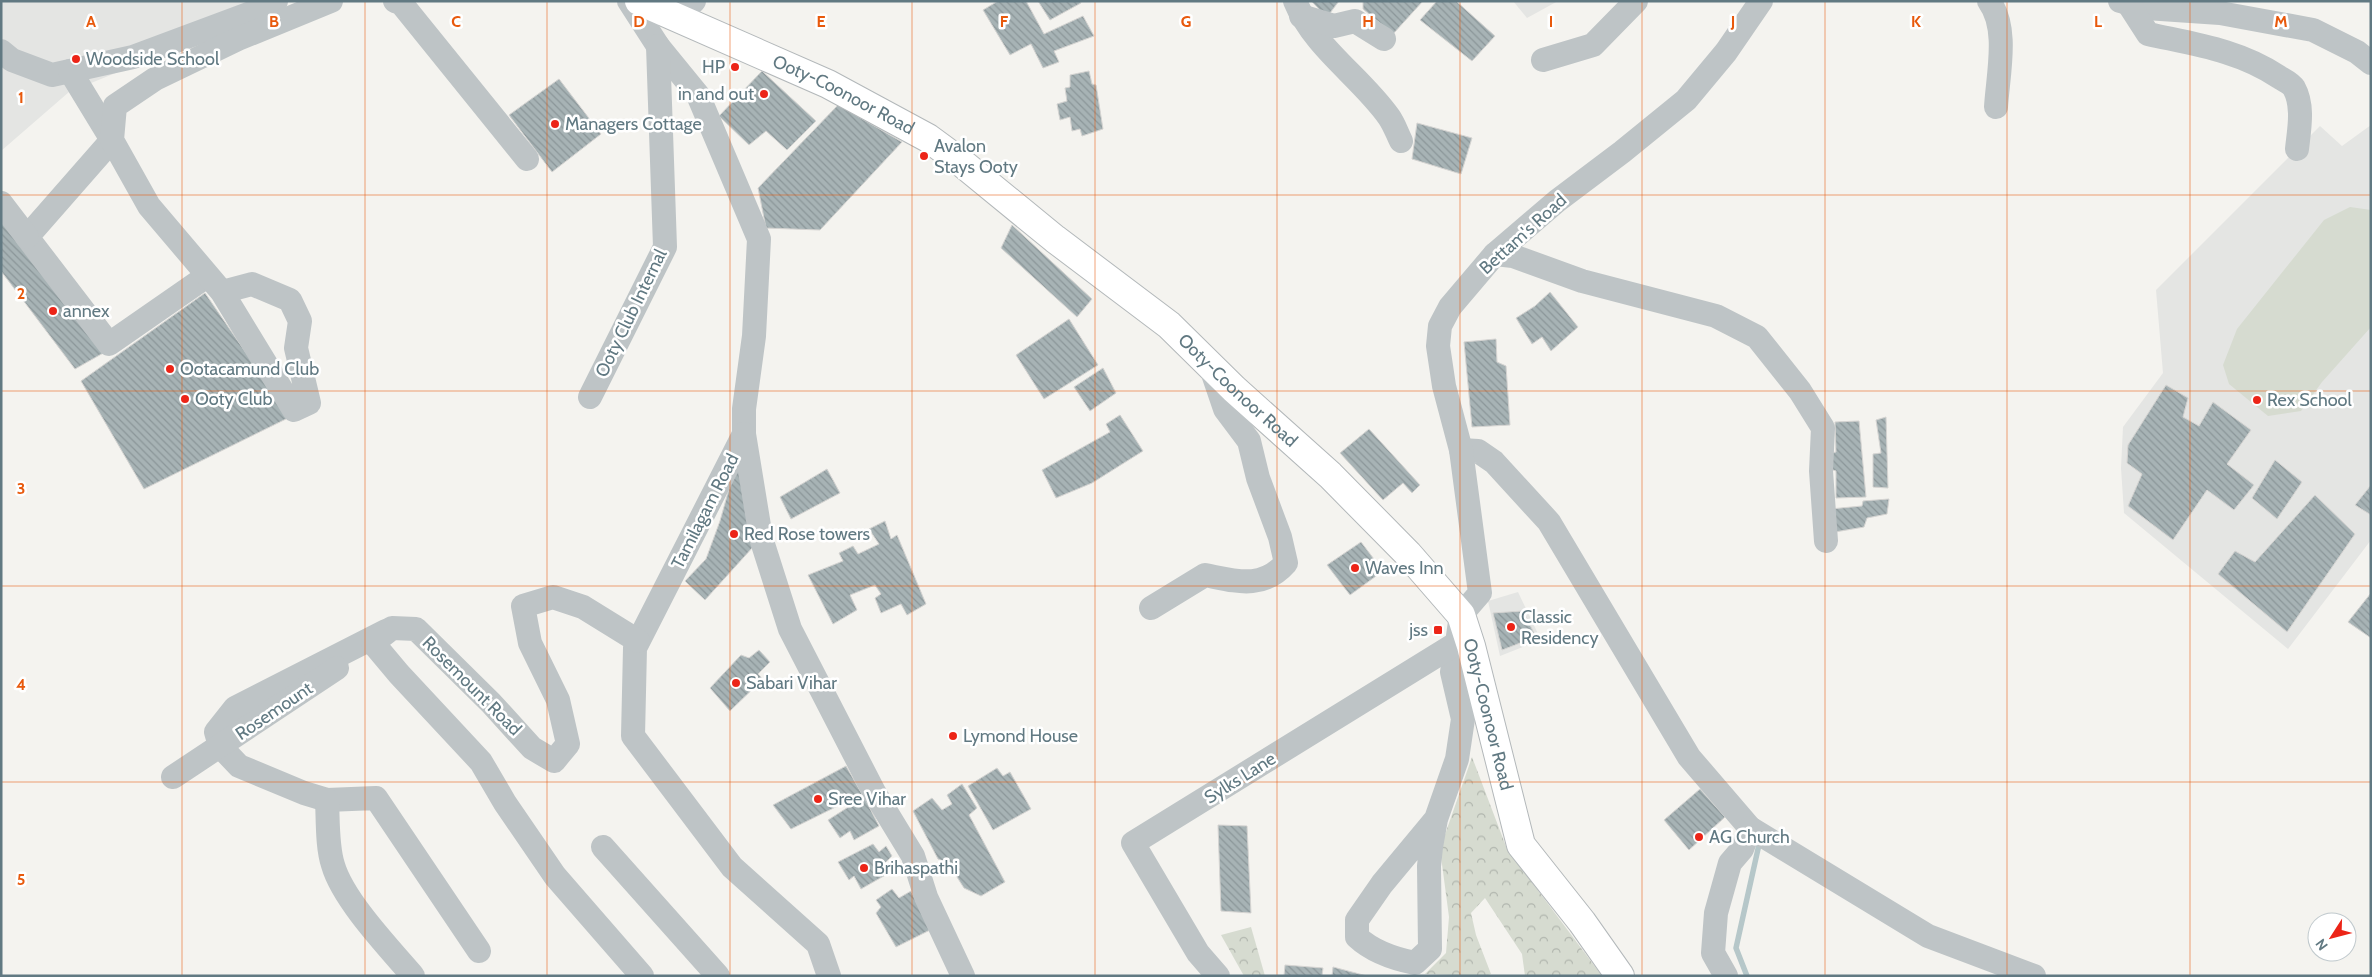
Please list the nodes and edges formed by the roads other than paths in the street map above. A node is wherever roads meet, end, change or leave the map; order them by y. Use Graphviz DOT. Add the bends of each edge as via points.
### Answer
graph roads {
  1 [pos="276,1"];
  2 [pos="331,1"];
  3 [pos="395,1"];
  4 [pos="629,1"];
  5 [pos="639,1"];
  6 [pos="1636,1"];
  7 [pos="1761,1"];
  8 [pos="1989,1"];
  9 [pos="2124,2"];
  10 [pos="1298,8"];
  11 [pos="685,9"];
  12 [pos="1384,39"];
  13 [pos="658,46"];
  14 [pos="1,51"];
  15 [pos="1543,60"];
  16 [pos="2371,63"];
  17 [pos="70,71"];
  18 [pos="1996,107"];
  19 [pos="112,140"];
  20 [pos="1401,141"];
  21 [pos="2297,149"];
  22 [pos="527,159"];
  23 [pos="1,203"];
  24 [pos="27,237"];
  25 [pos="1495,254"];
  26 [pos="214,284"];
  27 [pos="1210,365"];
  28 [pos="590,397"];
  29 [pos="744,434"];
  30 [pos="1461,450"];
  31 [pos="1826,541"];
  32 [pos="1151,608"];
  33 [pos="1461,615"];
  34 [pos="392,628"];
  35 [pos="638,641"];
  36 [pos="373,643"];
  37 [pos="1457,643"];
  38 [pos="220,746"];
  39 [pos="173,777"];
  40 [pos="326,800"];
  41 [pos="1436,819"];
  42 [pos="1750,828"];
  43 [pos="603,847"];
  44 [pos="479,950"];
  45 [pos="413,976"];
  46 [pos="642,976"];
  47 [pos="718,976"];
  48 [pos="829,976"];
  49 [pos="963,976"];
  50 [pos="1218,976"];
  51 [pos="1620,976"];
  52 [pos="1726,976"];
  53 [pos="2034,976"];
  1 -- 17 [label="street" via="133,57"];
  2 -- 19 [label="street" via="238,39 155,79 115,106"];
  3 -- 22 [label="street" via="401,3"];
  4 -- 13 [label="street, Tamilagam Road"];
  5 -- 11 [label="highway, Ooty-Coonoor Road"];
  6 -- 15 [label="street" via="1592,45"];
  7 -- 25 [label="street, Bettam's Road" via="1726,52 1686,100 1556,201"];
  8 -- 18 [label="street" via="1997,11 2001,27"];
  9 -- 16 [label="street" via="2146,8 2228,14 2313,30 2357,52"];
  9 -- 21 [label="street" via="2148,34 2220,49 2251,61 2293,86 2298,98 2300,123"];
  10 -- 12 [label="street" via="1334,26 1355,21"];
  10 -- 20 [label="street" via="1346,71 1389,117"];
  11 -- 27 [label="highway, Ooty-Coonoor Road" via="928,138 1169,325"];
  13 -- 28 [label="street, Ooty Club Internal" via="665,247"];
  13 -- 29 [label="street, Tamilagam Road" via="698,95 759,240"];
  14 -- 17 [label="street" via="12,60 52,75"];
  17 -- 19 [label="street"];
  19 -- 24 [label="street"];
  19 -- 26 [label="street" via="149,206"];
  23 -- 24 [label="street"];
  24 -- 26 [label="street" via="109,344"];
  25 -- 30 [label="street, Bettam's Road" via="1450,307 1440,326 1438,346 1444,386"];
  25 -- 31 [label="street" via="1513,256 1582,281 1716,316 1757,337 1800,391 1823,428 1821,471"];
  26 -- 26 [label="street" via="252,284 290,300 300,321 296,348 309,403 294,410"];
  27 -- 32 [label="street" via="1225,409 1249,442 1286,563 1278,573 1253,583 1205,575"];
  27 -- 33 [label="highway, Ooty-Coonoor Road" via="1330,475 1408,554"];
  29 -- 35 [label="street, Tamilagam Road"];
  29 -- 49 [label="street" via="761,538 790,629 874,792 913,856 926,897"];
  30 -- 33 [label="street, Bettam's Road" via="1480,593"];
  30 -- 42 [label="street" via="1478,451 1494,462 1549,522 1689,757"];
  33 -- 37 [label="street"];
  33 -- 51 [label="highway, Ooty-Coonoor Road" via="1521,845"];
  34 -- 35 [label="street, Rosemount Road" via="416,629 532,748 554,761 568,744 558,700 530,643 523,606 552,598 583,607"];
  34 -- 36 [label="street"];
  34 -- 38 [label="street" via="235,708 216,732"];
  35 -- 48 [label="street, Tamilagam Road" via="635,648 633,736 732,867 818,944"];
  36 -- 38 [label="street, Rosemount"];
  36 -- 46 [label="street" via="481,762 555,876"];
  37 -- 41 [label="street" via="1452,672 1463,719 1457,759"];
  37 -- 50 [label="street, Sylks Lane" via="1133,843 1198,953"];
  38 -- 39 [label="street, Rosemount"];
  38 -- 40 [label="street" via="239,766"];
  40 -- 44 [label="street" via="376,798"];
  40 -- 45 [label="street" via="333,865 350,898"];
  41 -- 41 [label="street" via="1429,866 1430,949 1415,963 1399,960 1363,943 1357,937 1357,920"];
  42 -- 52 [label="street" via="1742,849 1730,863 1716,913 1713,953"];
  42 -- 53 [label="street" via="1928,936"];
  43 -- 47 [label="street"];
}
